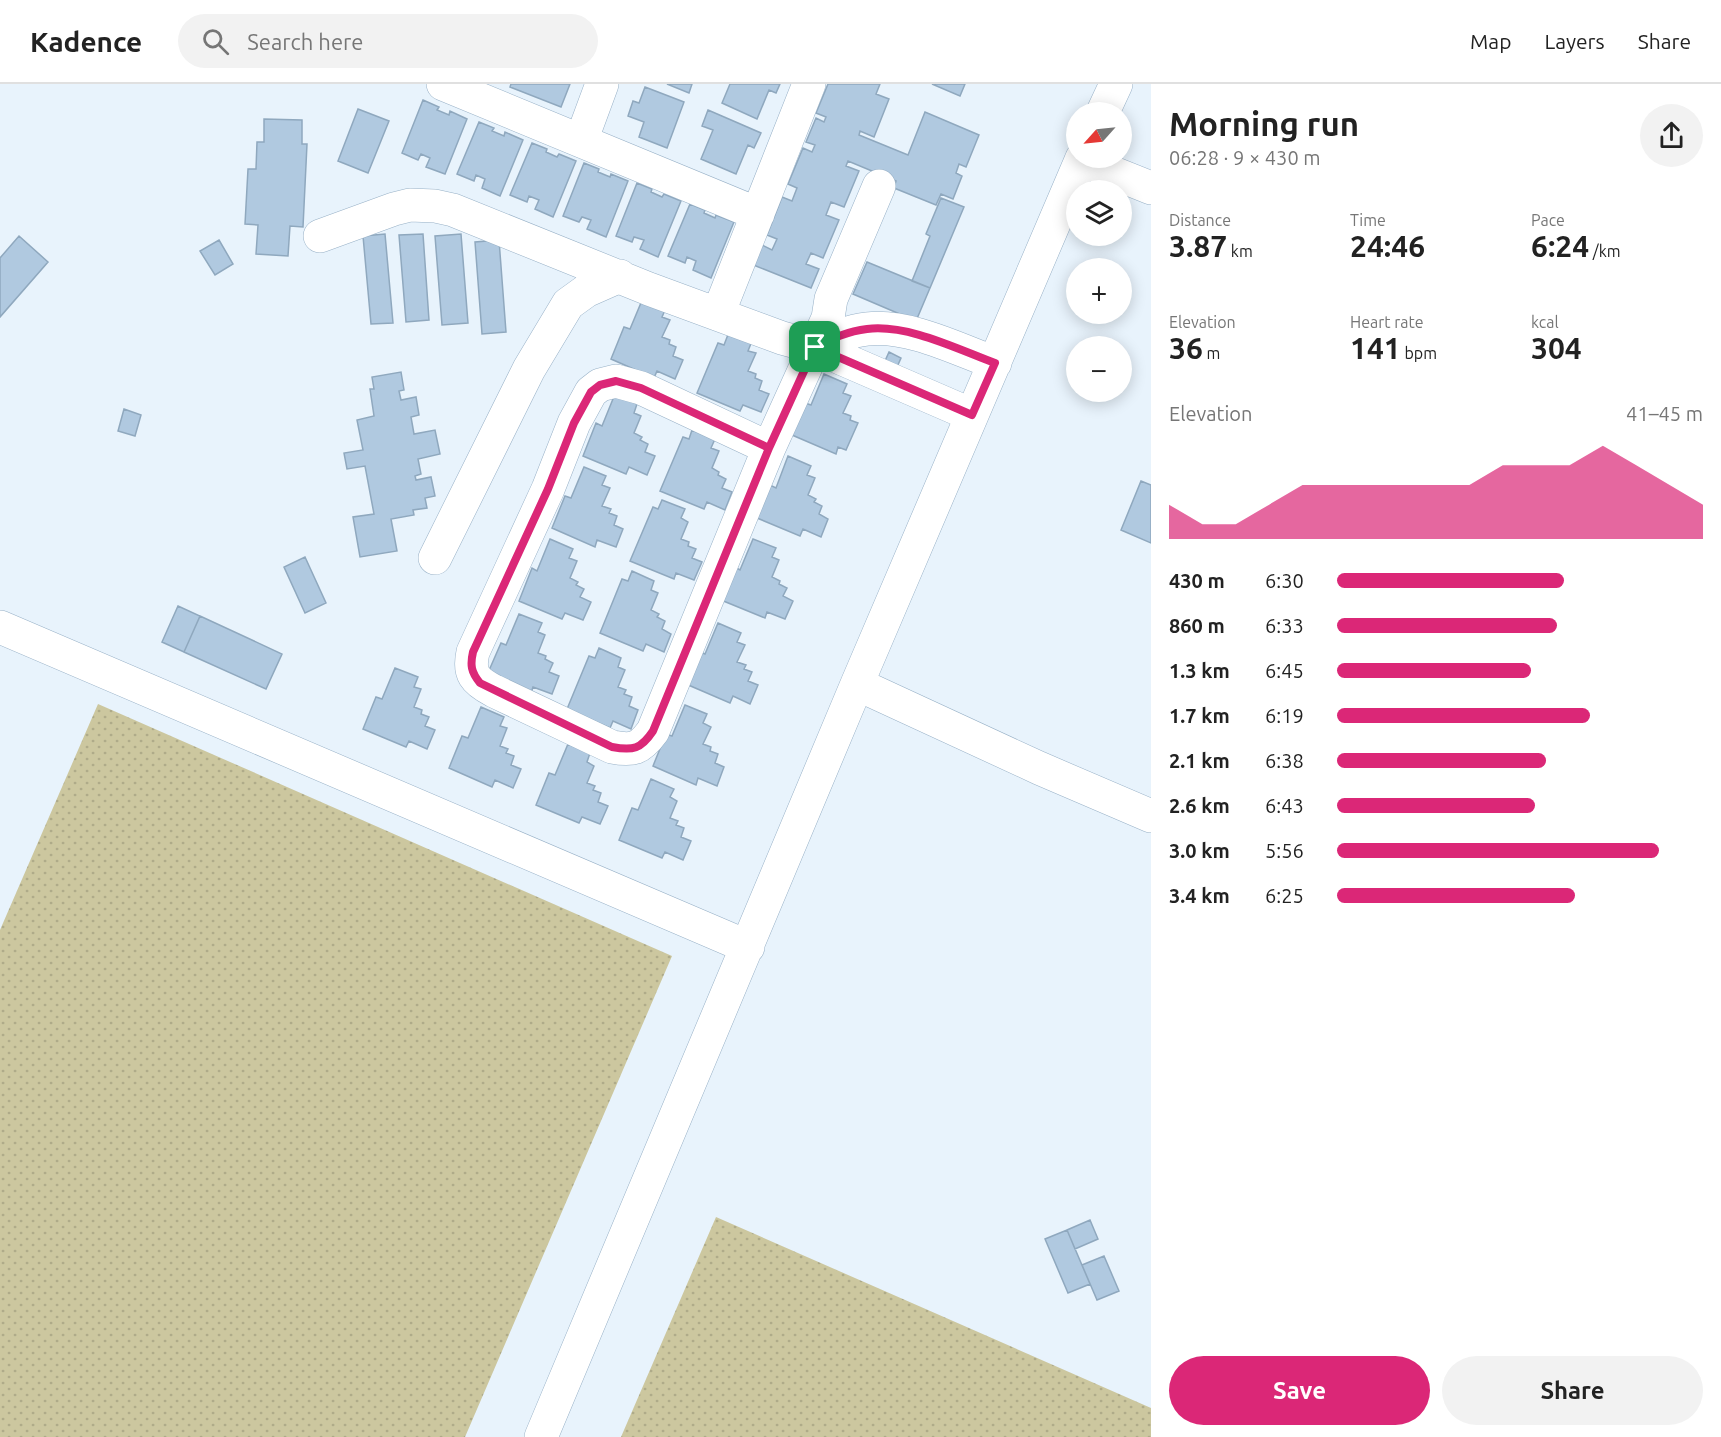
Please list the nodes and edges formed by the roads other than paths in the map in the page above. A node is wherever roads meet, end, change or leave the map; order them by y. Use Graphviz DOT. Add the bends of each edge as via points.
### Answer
graph roads {
  1 [pos="443,84"];
  2 [pos="602,84"];
  3 [pos="809,84"];
  4 [pos="1116,84"];
  5 [pos="1108,102"];
  6 [pos="581,141"];
  7 [pos="1078,168"];
  8 [pos="1103,168"];
  9 [pos="879,186"];
  10 [pos="1151,188"];
  11 [pos="758,214"];
  12 [pos="320,236"];
  13 [pos="620,276"];
  14 [pos="718,314"];
  15 [pos="815,347"];
  16 [pos="995,363"];
  17 [pos="972,415"];
  18 [pos="769,448"];
  19 [pos="435,558"];
  20 [pos="0,627"];
  21 [pos="857,684"];
  22 [pos="1151,816"];
  23 [pos="748,947"];
  24 [pos="541,1437"];
  1 -- 6 [label="street"];
  2 -- 6 [label="street"];
  3 -- 11 [label="street"];
  4 -- 5 [label="street"];
  6 -- 11 [label="street"];
  7 -- 16 [label="street"];
  8 -- 10 [label="street"];
  9 -- 15 [label="street"];
  11 -- 14 [label="street"];
  12 -- 13 [label="street" via="394,208 435,206"];
  13 -- 14 [label="street"];
  13 -- 19 [label="street" via="568,304 529,369"];
  14 -- 15 [label="street"];
  15 -- 16 [label="street" via="841,334 867,328 895,330"];
  15 -- 17 [label="street"];
  15 -- 18 [label="street"];
  16 -- 17 [label="street"];
  17 -- 21 [label="street"];
  18 -- 18 [label="street" via="641,388 616,381 600,385 591,392 574,423 473,652 472,674 494,691 612,747 627,750 646,741"];
  20 -- 23 [label="street"];
  21 -- 22 [label="street"];
  21 -- 23 [label="street"];
  23 -- 24 [label="street"];
}
